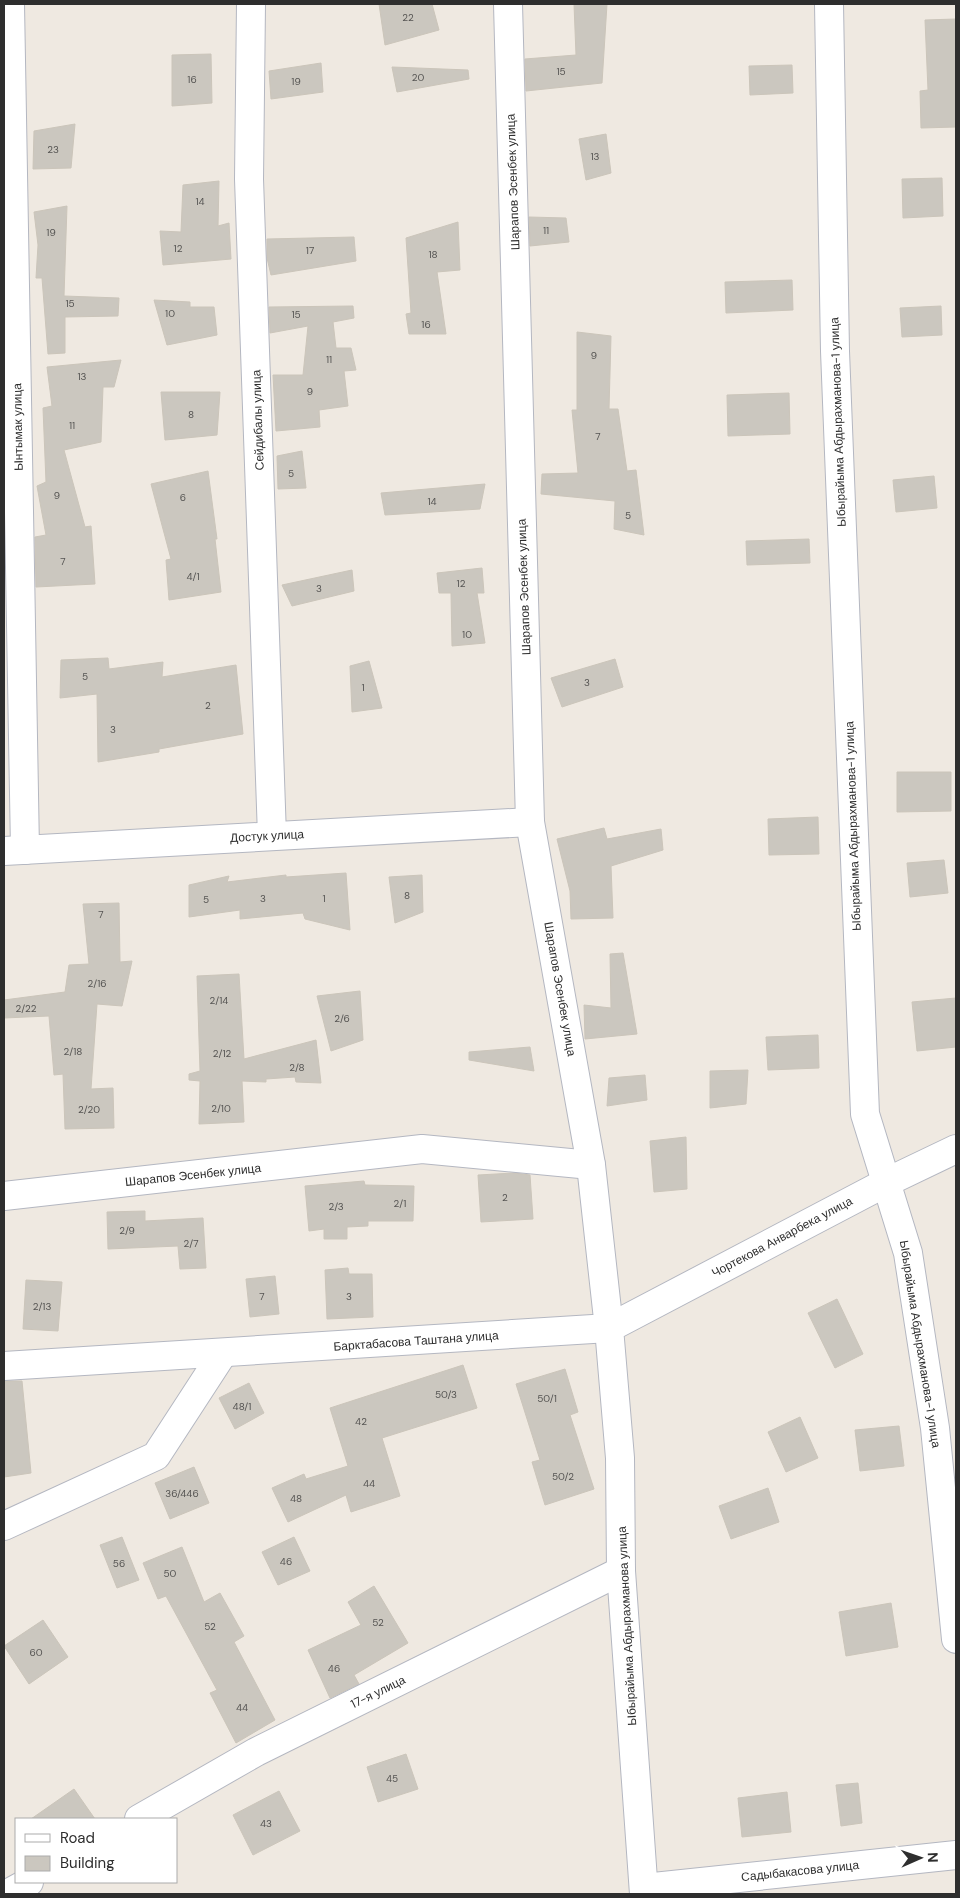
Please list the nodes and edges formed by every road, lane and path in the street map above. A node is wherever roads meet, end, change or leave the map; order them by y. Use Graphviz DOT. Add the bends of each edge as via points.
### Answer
graph roads {
  1 [pos="10,4"];
  2 [pos="251,4"];
  3 [pos="508,4"];
  4 [pos="829,4"];
  5 [pos="530,822"];
  6 [pos="272,836"];
  7 [pos="15,850"];
  8 [pos="956,1149"];
  9 [pos="591,1165"];
  10 [pos="887,1182"];
  11 [pos="4,1196"];
  12 [pos="609,1328"];
  13 [pos="223,1353"];
  14 [pos="4,1366"];
  15 [pos="4,1526"];
  16 [pos="621,1571"];
  17 [pos="956,1639"];
  18 [pos="141,1818"];
  19 [pos="956,1855"];
  20 [pos="27,1883"];
  21 [pos="644,1891"];
  22 [pos="7,1894"];
  1 -- 7 [label="street, Ынтымак улица"];
  2 -- 6 [label="street, Сейдибалы улица" via="250,179"];
  3 -- 5 [label="street, Шарапов Эсенбек улица"];
  4 -- 10 [label="street, Ыбырайыма Абдырахманова-1 улица" via="835,351 865,1114"];
  5 -- 6 [label="street, Достук улица"];
  5 -- 9 [label="street, Шарапов Эсенбек улица"];
  6 -- 7 [label="street, Достук улица"];
  8 -- 10 [label="street, Чортекова Анварбека улица"];
  9 -- 11 [label="street, Шарапов Эсенбек улица" via="422,1150"];
  9 -- 12 [label="street, Шарапов Эсенбек улица"];
  10 -- 12 [label="street, Чортекова Анварбека улица"];
  10 -- 17 [label="street, Ыбырайыма Абдырахманова-1 улица" via="908,1253 936,1428"];
  12 -- 13 [label="street, Барктабасова Таштана улица"];
  12 -- 16 [label="street, Ыбырайыма Абдырахманова улица" via="620,1458"];
  13 -- 14 [label="street, Барктабасова Таштана улица"];
  13 -- 15 [label="street" via="156,1456"];
  16 -- 18 [label="street, 17-я улица" via="256,1752"];
  16 -- 21 [label="street, Ыбырайыма Абдырахманова улица"];
  19 -- 21 [label="street, Садыбакасова улица"];
  20 -- 22 [label="street"];
}
